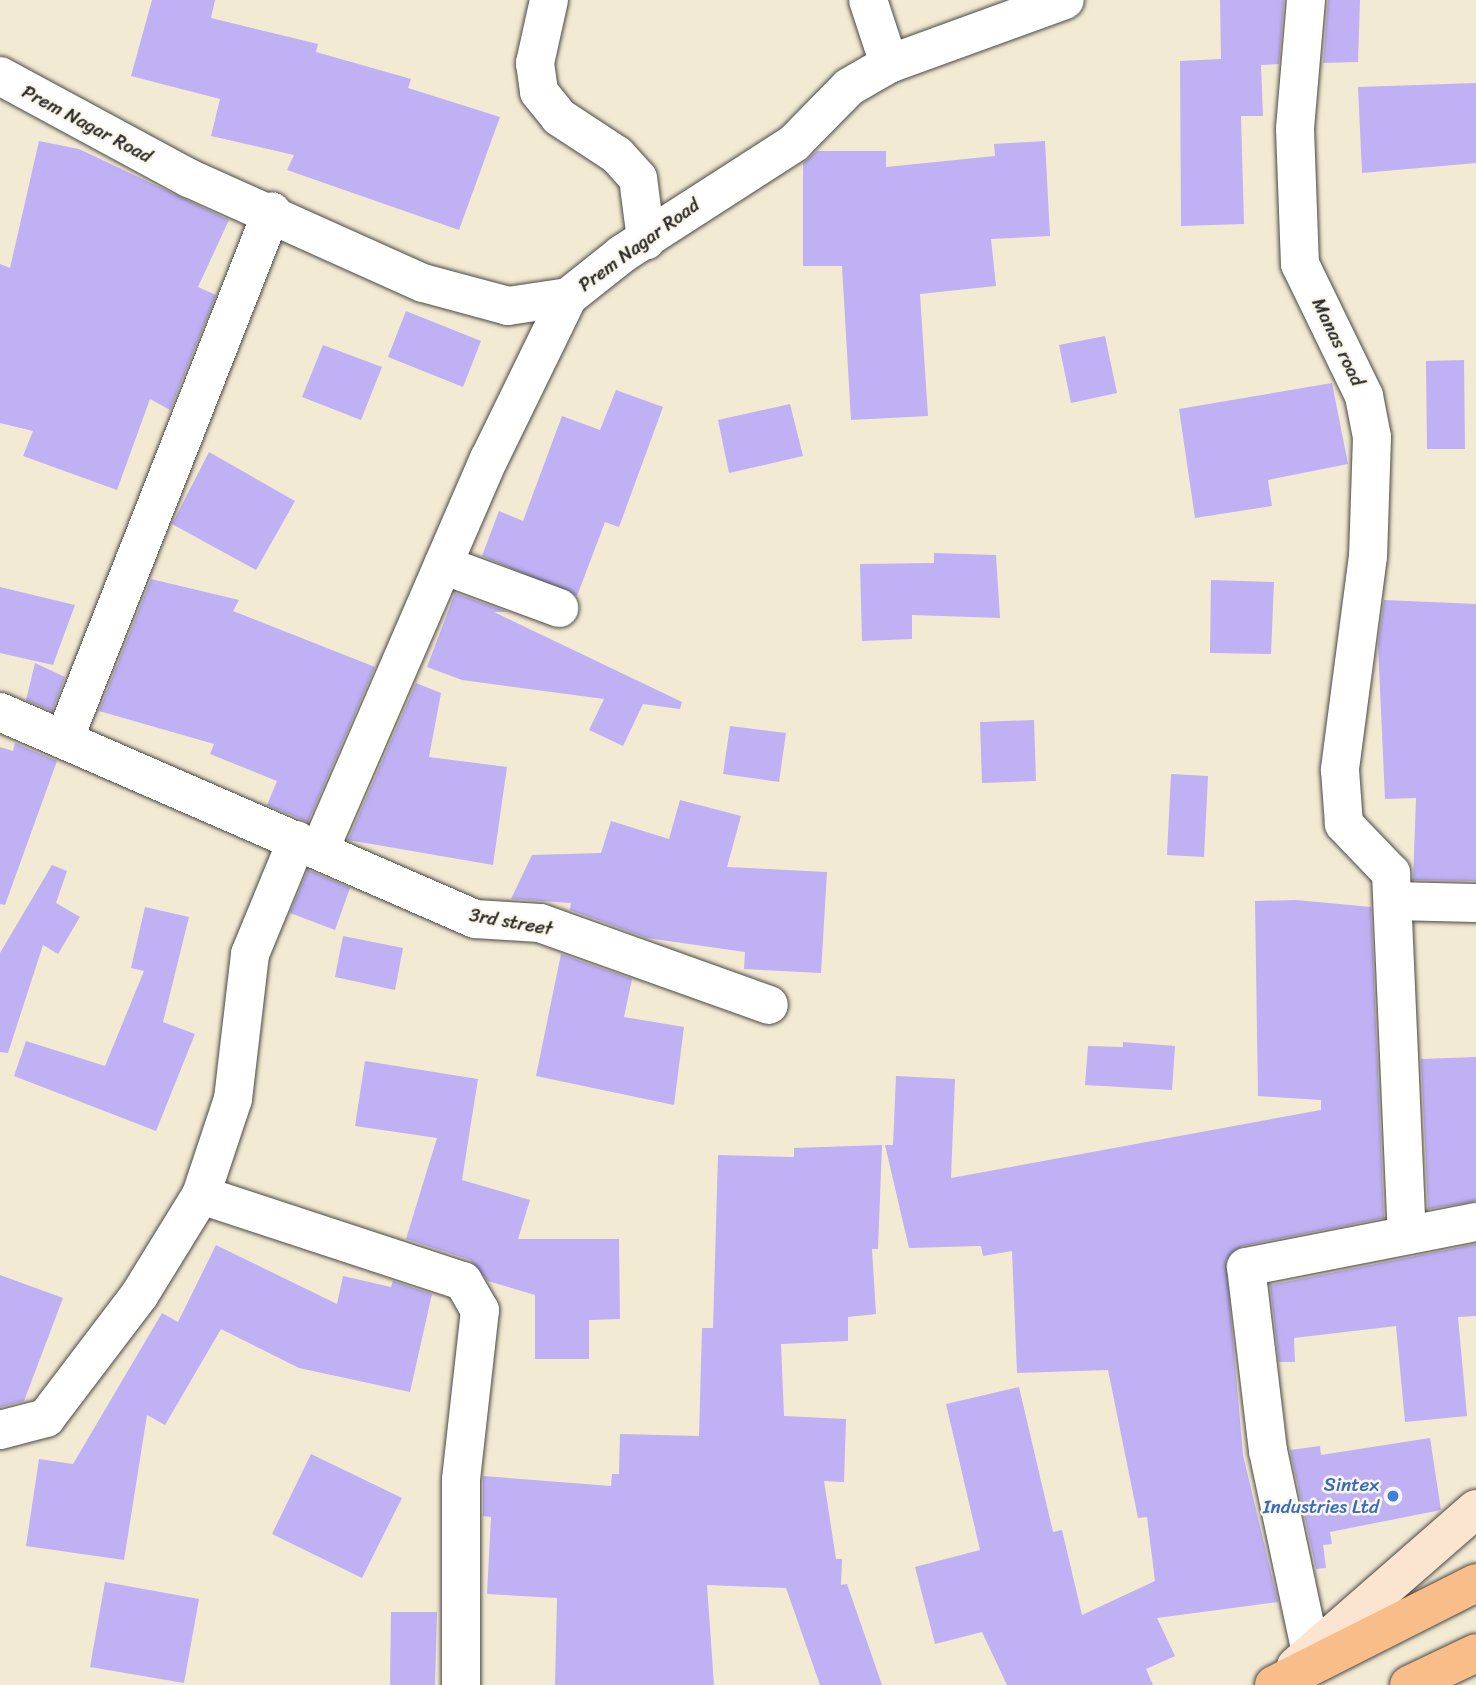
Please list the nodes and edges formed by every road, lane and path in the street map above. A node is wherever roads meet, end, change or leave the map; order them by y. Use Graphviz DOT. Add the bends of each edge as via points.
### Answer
graph roads {
  1 [pos="549,0"];
  2 [pos="868,0"];
  3 [pos="1065,0"];
  4 [pos="1306,0"];
  5 [pos="889,64"];
  6 [pos="0,76"];
  7 [pos="272,211"];
  8 [pos="646,240"];
  9 [pos="568,297"];
  10 [pos="443,565"];
  11 [pos="559,608"];
  12 [pos="0,712"];
  13 [pos="64,740"];
  14 [pos="308,844"];
  15 [pos="1393,901"];
  16 [pos="1476,903"];
  17 [pos="769,1005"];
  18 [pos="201,1195"];
  19 [pos="1476,1222"];
  20 [pos="1407,1235"];
  21 [pos="0,1430"];
  22 [pos="1476,1509"];
  23 [pos="1476,1583"];
  24 [pos="1311,1653"];
  25 [pos="1476,1653"];
  26 [pos="461,1685"];
  27 [pos="1273,1685"];
  28 [pos="1409,1685"];
  1 -- 8 [label="street" via="535,63 539,92 559,117 617,155 638,178"];
  2 -- 5 [label="street"];
  3 -- 5 [label="street, Prem Nagar Road"];
  4 -- 15 [label="street, Manas road" via="1295,129 1300,264 1364,396 1372,437 1368,556 1340,770 1344,824 1391,873"];
  5 -- 8 [label="street, Prem Nagar Road" via="849,87 794,143"];
  6 -- 7 [label="street, Prem Nagar Road" via="189,178"];
  7 -- 9 [label="street, Prem Nagar Road" via="423,283 508,306"];
  7 -- 13 [label="street"];
  8 -- 9 [label="street, Prem Nagar Road"];
  9 -- 10 [label="street"];
  10 -- 11 [label="street"];
  10 -- 14 [label="street"];
  12 -- 13 [label="street, 3rd street"];
  13 -- 14 [label="street, 3rd street"];
  14 -- 17 [label="street, 3rd street" via="475,919 540,923"];
  14 -- 18 [label="street" via="250,954 233,1099"];
  15 -- 16 [label="street"];
  15 -- 20 [label="street, Manas road"];
  18 -- 21 [label="street" via="140,1294 46,1418"];
  18 -- 26 [label="street" via="463,1281 480,1310 461,1480"];
  19 -- 20 [label="street"];
  20 -- 24 [label="street" via="1246,1267 1268,1451"];
  22 -- 24 [label="main road"];
  23 -- 27 [label="main road"];
  24 -- 27 [label="main road"];
  25 -- 28 [label="main road"];
}
